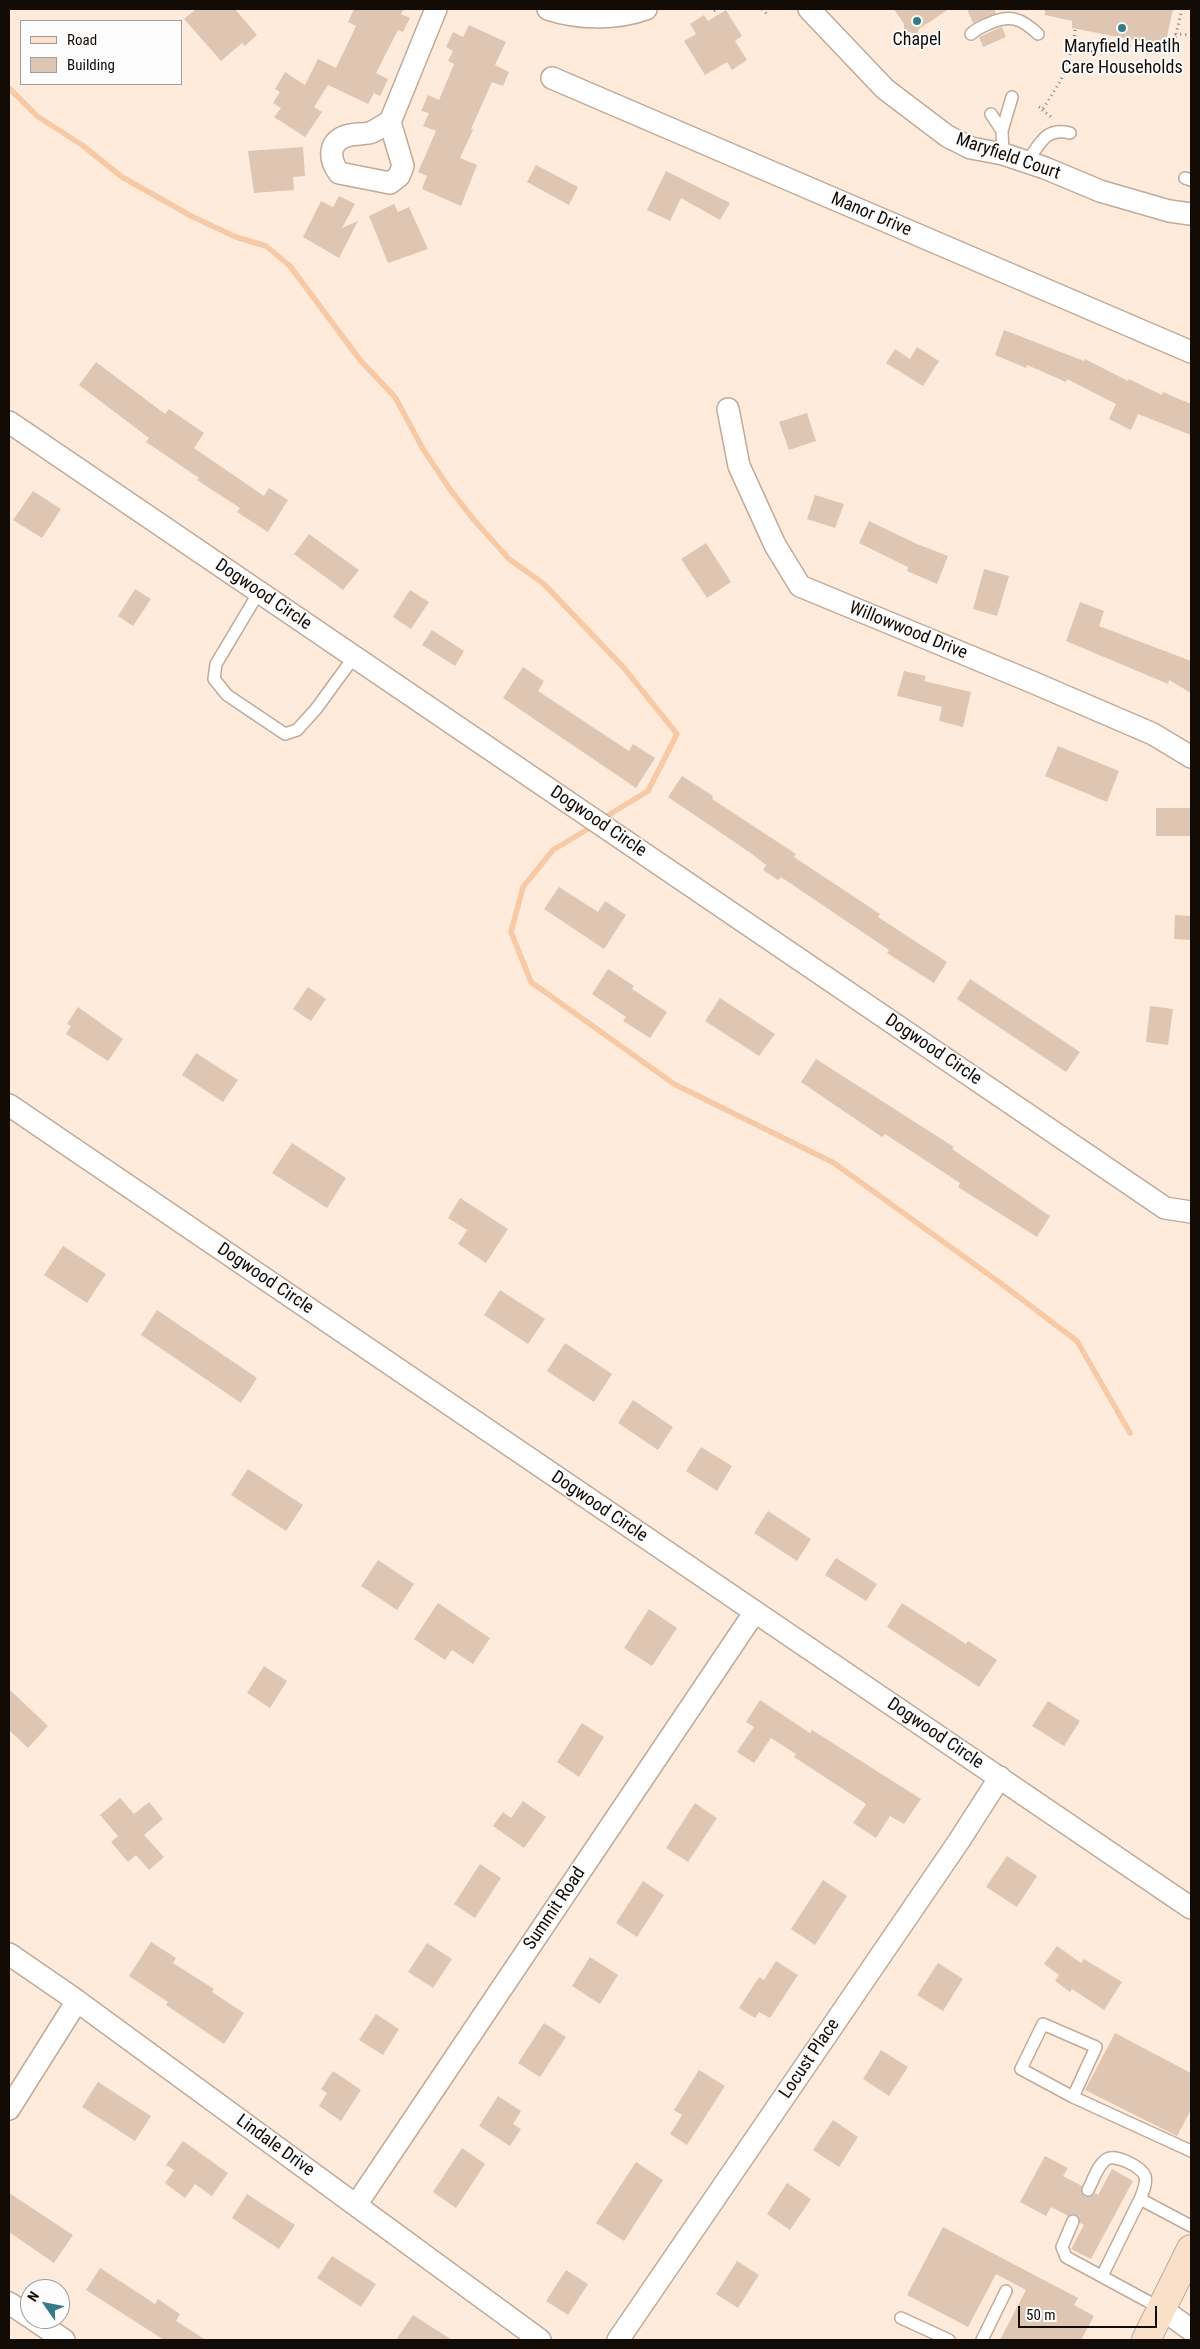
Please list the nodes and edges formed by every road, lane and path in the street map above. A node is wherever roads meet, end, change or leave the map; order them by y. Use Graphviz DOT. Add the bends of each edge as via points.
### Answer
graph roads {
  1 [pos="436,9"];
  2 [pos="548,9"];
  3 [pos="646,9"];
  4 [pos="763,9"];
  5 [pos="809,9"];
  6 [pos="1182,9"];
  7 [pos="768,15"];
  8 [pos="1075,30"];
  9 [pos="971,34"];
  10 [pos="1038,34"];
  11 [pos="1176,34"];
  12 [pos="1191,35"];
  13 [pos="1073,46"];
  14 [pos="552,78"];
  15 [pos="1012,97"];
  16 [pos="991,114"];
  17 [pos="390,122"];
  18 [pos="1056,122"];
  19 [pos="1002,131"];
  20 [pos="1070,133"];
  21 [pos="1003,154"];
  22 [pos="1028,162"];
  23 [pos="1191,214"];
  24 [pos="1191,352"];
  25 [pos="728,409"];
  26 [pos="9,422"];
  27 [pos="260,592"];
  28 [pos="354,656"];
  29 [pos="1191,757"];
  30 [pos="9,1105"];
  31 [pos="1191,1212"];
  32 [pos="754,1613"];
  33 [pos="1000,1777"];
  34 [pos="1191,1908"];
  35 [pos="9,1954"];
  36 [pos="77,2001"];
  37 [pos="1073,2096"];
  38 [pos="9,2110"];
  39 [pos="1191,2151"];
  40 [pos="1088,2190"];
  41 [pos="1140,2199"];
  42 [pos="356,2205"];
  43 [pos="1073,2221"];
  44 [pos="1191,2226"];
  45 [pos="1191,2249"];
  46 [pos="1102,2276"];
  47 [pos="1006,2292"];
  48 [pos="9,2302"];
  49 [pos="1162,2309"];
  50 [pos="20,2310"];
  51 [pos="901,2318"];
  52 [pos="48,2329"];
  53 [pos="1191,2330"];
  54 [pos="64,2340"];
  55 [pos="540,2340"];
  56 [pos="618,2340"];
  57 [pos="950,2340"];
  58 [pos="982,2340"];
  59 [pos="1146,2340"];
  1 -- 17 [label="street"];
  2 -- 3 [label="street" via="613,17"];
  4 -- 7 [label="path"];
  5 -- 21 [label="street, Maryfield Court" via="885,89 939,130 971,148"];
  6 -- 11 [label="path"];
  8 -- 13 [label="path"];
  9 -- 10 [label="lane" via="1000,19 1011,18 1028,24"];
  11 -- 12 [label="path"];
  11 -- 13 [label="path" via="1174,44 1165,52 1131,45 1114,52 1097,53"];
  13 -- 18 [label="path" via="1061,80 1041,109"];
  14 -- 24 [label="street, Manor Drive"];
  15 -- 19 [label="lane"];
  16 -- 19 [label="lane"];
  19 -- 21 [label="lane"];
  20 -- 22 [label="lane" via="1059,130 1048,134"];
  21 -- 22 [label="street, Maryfield Court"];
  22 -- 23 [label="street, Maryfield Court" via="1100,191"];
  25 -- 29 [label="street, Willowwood Drive" via="739,466 775,545 800,586 1153,734"];
  26 -- 27 [label="street, Dogwood Circle"];
  27 -- 28 [label="street, Dogwood Circle"];
  27 -- 28 [label="lane" via="216,664 214,679 227,694 285,734 297,730 310,716"];
  28 -- 31 [label="street, Dogwood Circle" via="1165,1208"];
  30 -- 32 [label="street, Dogwood Circle"];
  32 -- 33 [label="street, Dogwood Circle"];
  32 -- 42 [label="street, Summit Road"];
  33 -- 34 [label="street, Dogwood Circle"];
  33 -- 56 [label="street, Locust Place"];
  35 -- 36 [label="street, Lindale Drive"];
  36 -- 38 [label="street"];
  36 -- 42 [label="street, Lindale Drive"];
  37 -- 37 [label="lane" via="1096,2047 1043,2024 1021,2069"];
  37 -- 39 [label="lane"];
  40 -- 41 [label="lane" via="1103,2163 1115,2157 1139,2168 1144,2174 1146,2181"];
  41 -- 44 [label="lane"];
  41 -- 46 [label="lane"];
  42 -- 55 [label="street, Lindale Drive"];
  43 -- 46 [label="lane" via="1062,2247 1066,2257"];
  45 -- 49 [label="main road"];
  46 -- 49 [label="lane"];
  47 -- 58 [label="lane"];
  48 -- 50 [label="street"];
  49 -- 53 [label="street"];
  49 -- 59 [label="main road"];
  51 -- 57 [label="lane"];
  52 -- 54 [label="street"];
}
